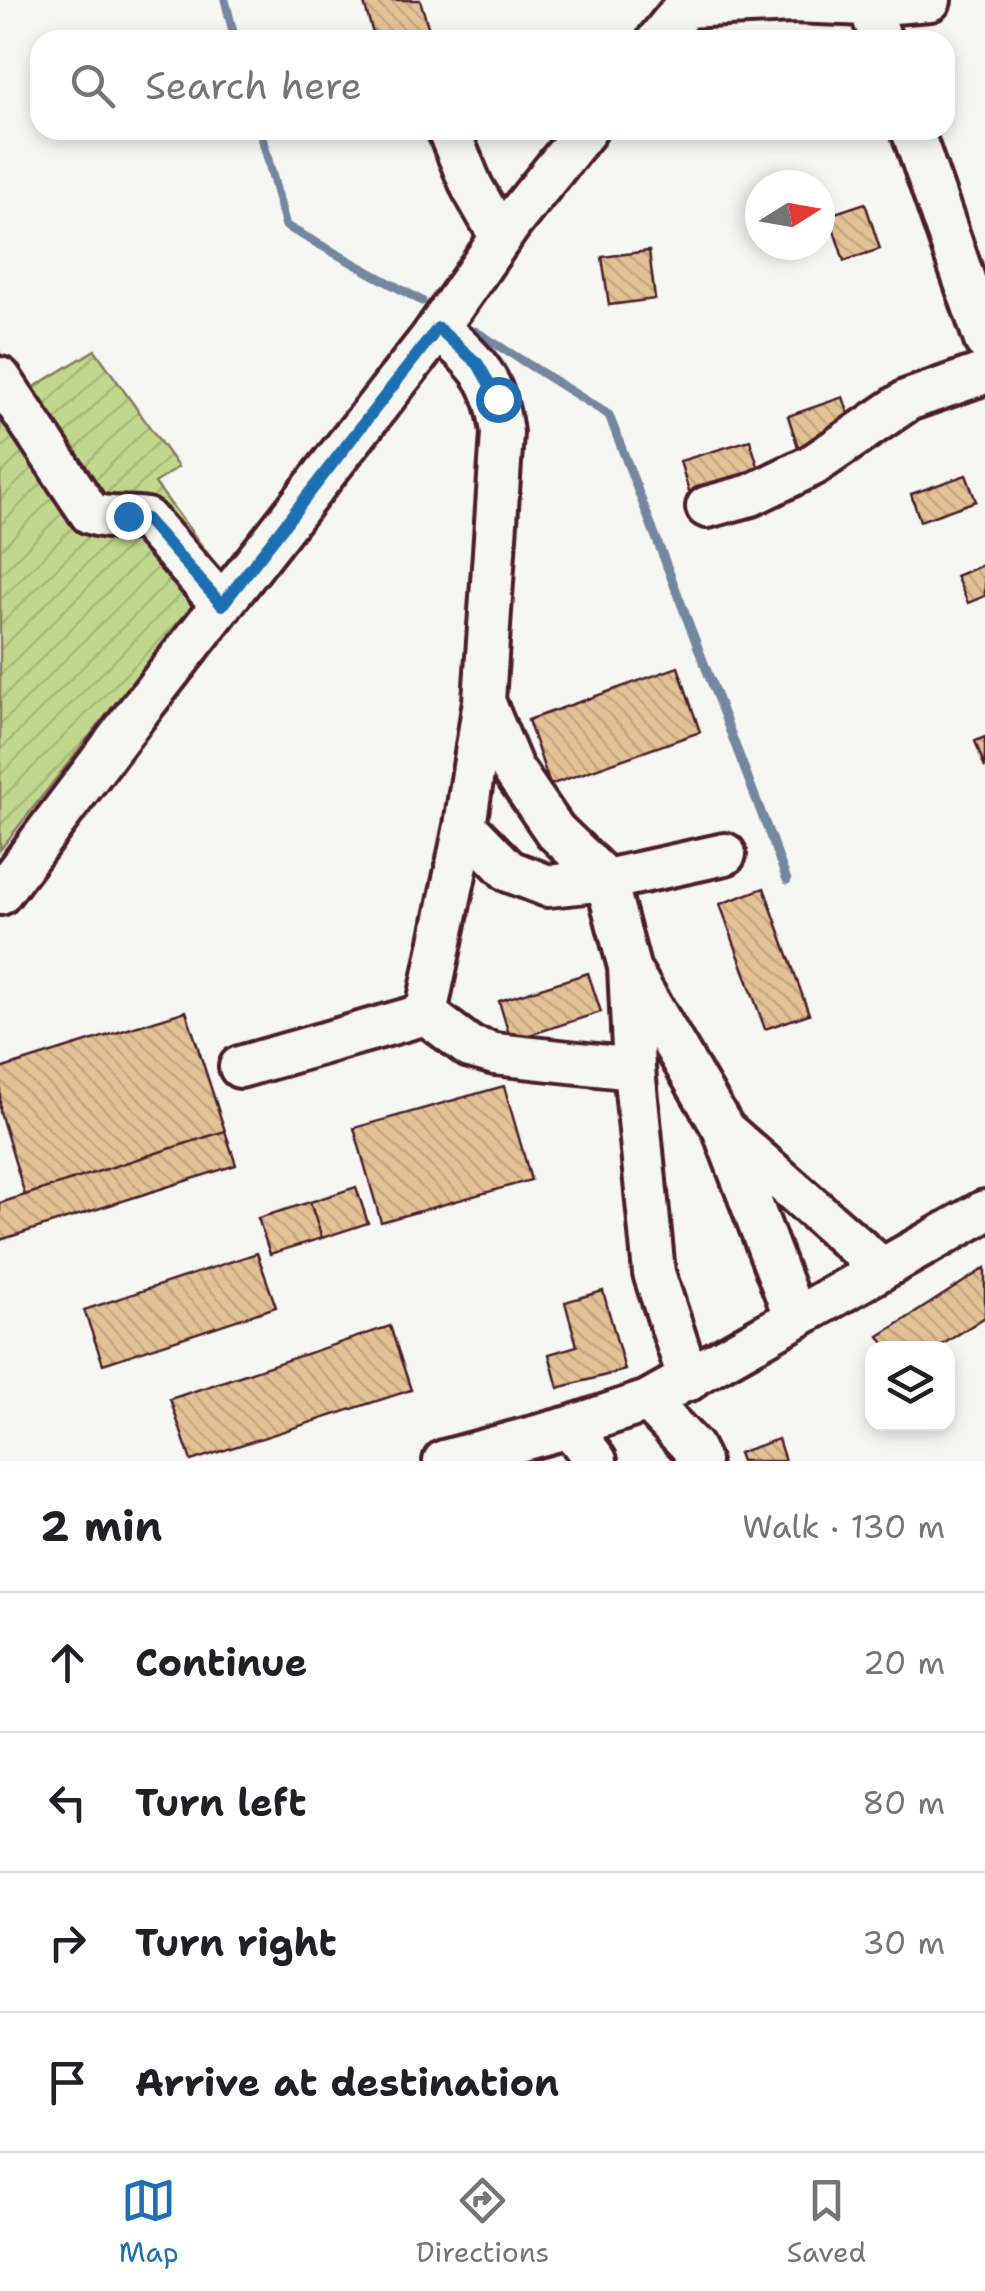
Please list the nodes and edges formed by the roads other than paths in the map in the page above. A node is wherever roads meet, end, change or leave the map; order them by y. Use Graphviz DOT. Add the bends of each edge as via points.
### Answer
graph roads {
  1 [pos="930,0"];
  2 [pos="788,1"];
  3 [pos="687,4"];
  4 [pos="875,22"];
  5 [pos="666,30"];
  6 [pos="452,140"];
  7 [pos="578,140"];
  8 [pos="915,140"];
  9 [pos="501,238"];
  10 [pos="438,328"];
  11 [pos="985,340"];
  12 [pos="985,373"];
  13 [pos="7,405"];
  14 [pos="706,508"];
  15 [pos="222,605"];
  16 [pos="484,701"];
  17 [pos="465,826"];
  18 [pos="725,854"];
  19 [pos="606,880"];
  20 [pos="0,894"];
  21 [pos="629,967"];
  22 [pos="426,1014"];
  23 [pos="240,1067"];
  24 [pos="634,1070"];
  25 [pos="724,1130"];
  26 [pos="985,1210"];
  27 [pos="880,1268"];
  28 [pos="795,1318"];
  29 [pos="689,1380"];
  30 [pos="648,1401"];
  31 [pos="570,1427"];
  32 [pos="444,1461"];
  33 [pos="596,1461"];
  34 [pos="700,1461"];
  1 -- 4 [label="street"];
  2 -- 3 [label="street"];
  2 -- 4 [label="street"];
  3 -- 5 [label="street"];
  6 -- 9 [label="street"];
  7 -- 9 [label="street"];
  8 -- 11 [label="street"];
  9 -- 10 [label="street"];
  10 -- 15 [label="street"];
  10 -- 16 [label="street" via="478,364 498,399 502,434"];
  12 -- 14 [label="street" via="908,400 813,466"];
  13 -- 15 [label="street" via="90,513 146,519"];
  15 -- 20 [label="street"];
  16 -- 17 [label="street"];
  16 -- 19 [label="street" via="512,768 555,830"];
  17 -- 19 [label="street" via="509,872 548,886"];
  17 -- 22 [label="street"];
  18 -- 19 [label="street"];
  19 -- 21 [label="street"];
  21 -- 24 [label="street"];
  21 -- 25 [label="street"];
  22 -- 23 [label="street"];
  22 -- 24 [label="street" via="470,1046 495,1054"];
  24 -- 29 [label="street" via="654,1273"];
  25 -- 27 [label="street"];
  25 -- 28 [label="street"];
  26 -- 27 [label="street"];
  27 -- 28 [label="street"];
  28 -- 29 [label="street"];
  29 -- 30 [label="street"];
  30 -- 31 [label="street"];
  30 -- 34 [label="street"];
  31 -- 32 [label="street"];
  31 -- 33 [label="street"];
}
